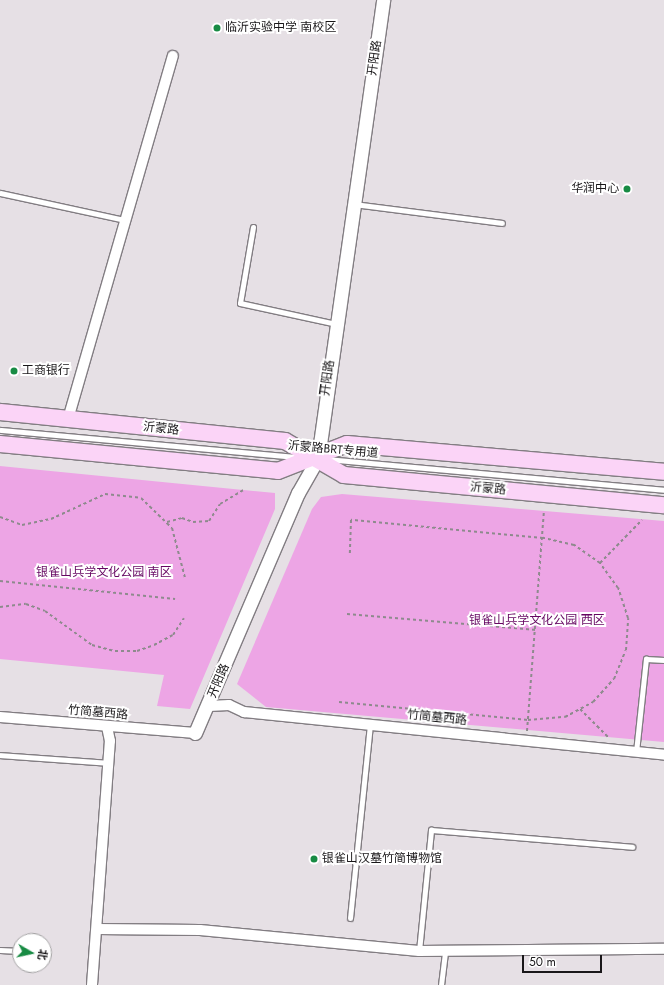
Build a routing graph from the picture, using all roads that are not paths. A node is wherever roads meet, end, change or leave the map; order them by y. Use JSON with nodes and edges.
{"nodes":[{"id":1,"x":383,"y":0,"type":"edge"},
{"id":2,"x":172,"y":56,"type":"dead end"},
{"id":3,"x":0,"y":193,"type":"edge"},
{"id":4,"x":353,"y":204,"type":"junction"},
{"id":5,"x":125,"y":220,"type":"junction"},
{"id":6,"x":502,"y":223,"type":"dead end"},
{"id":7,"x":253,"y":227,"type":"dead end"},
{"id":8,"x":336,"y":324,"type":"junction"},
{"id":9,"x":0,"y":412,"type":"edge"},
{"id":10,"x":68,"y":420,"type":"junction"},
{"id":11,"x":0,"y":430,"type":"edge"},
{"id":12,"x":0,"y":444,"type":"edge"},
{"id":13,"x":318,"y":458,"type":"junction"},
{"id":14,"x":664,"y":472,"type":"edge"},
{"id":15,"x":664,"y":490,"type":"edge"},
{"id":16,"x":664,"y":505,"type":"edge"},
{"id":17,"x":664,"y":660,"type":"edge"},
{"id":18,"x":208,"y":706,"type":"junction"},
{"id":19,"x":0,"y":717,"type":"edge"},
{"id":20,"x":370,"y":724,"type":"junction"},
{"id":21,"x":107,"y":727,"type":"junction"},
{"id":22,"x":195,"y":733,"type":"joint"},
{"id":23,"x":636,"y":752,"type":"junction"},
{"id":24,"x":0,"y":755,"type":"edge"},
{"id":25,"x":664,"y":755,"type":"edge"},
{"id":26,"x":108,"y":763,"type":"junction"},
{"id":27,"x":632,"y":847,"type":"dead end"},
{"id":28,"x":350,"y":918,"type":"dead end"},
{"id":29,"x":97,"y":930,"type":"junction"},
{"id":30,"x":445,"y":949,"type":"junction"},
{"id":31,"x":664,"y":949,"type":"edge"},
{"id":32,"x":0,"y":950,"type":"edge"},
{"id":33,"x":12,"y":951,"type":"edge"},
{"id":34,"x":419,"y":952,"type":"junction"},
{"id":35,"x":92,"y":985,"type":"edge"},
{"id":36,"x":441,"y":985,"type":"edge"}],
"edges":[{"from":1,"to":4,"type":"street","name":"开阳路"},
{"from":2,"to":5,"type":"street"},
{"from":3,"to":5,"type":"lane"},
{"from":4,"to":6,"type":"lane"},
{"from":4,"to":8,"type":"street","name":"开阳路"},
{"from":5,"to":10,"type":"street"},
{"from":7,"to":8,"type":"lane"},
{"from":8,"to":13,"type":"street","name":"开阳路"},
{"from":9,"to":10,"type":"main road","name":"沂蒙路"},
{"from":10,"to":13,"type":"main road","name":"沂蒙路"},
{"from":11,"to":13,"type":"lane","name":"沂蒙路BRT专用道"},
{"from":12,"to":13,"type":"main road"},
{"from":13,"to":14,"type":"main road"},
{"from":13,"to":15,"type":"lane","name":"沂蒙路BRT专用道"},
{"from":13,"to":16,"type":"main road","name":"沂蒙路"},
{"from":13,"to":18,"type":"street","name":"开阳路"},
{"from":17,"to":23,"type":"lane"},
{"from":18,"to":20,"type":"street","name":"竹简墓西路"},
{"from":18,"to":22,"type":"street","name":"开阳路"},
{"from":19,"to":21,"type":"street","name":"竹简墓西路"},
{"from":20,"to":23,"type":"street","name":"竹简墓西路"},
{"from":20,"to":28,"type":"lane"},
{"from":21,"to":22,"type":"street","name":"竹简墓西路"},
{"from":21,"to":26,"type":"street"},
{"from":23,"to":25,"type":"street","name":"竹简墓西路"},
{"from":24,"to":26,"type":"lane"},
{"from":26,"to":29,"type":"street"},
{"from":27,"to":34,"type":"lane"},
{"from":29,"to":34,"type":"street"},
{"from":29,"to":35,"type":"street"},
{"from":30,"to":31,"type":"street"},
{"from":30,"to":34,"type":"street"},
{"from":30,"to":36,"type":"lane"},
{"from":32,"to":33,"type":"lane"}]}
